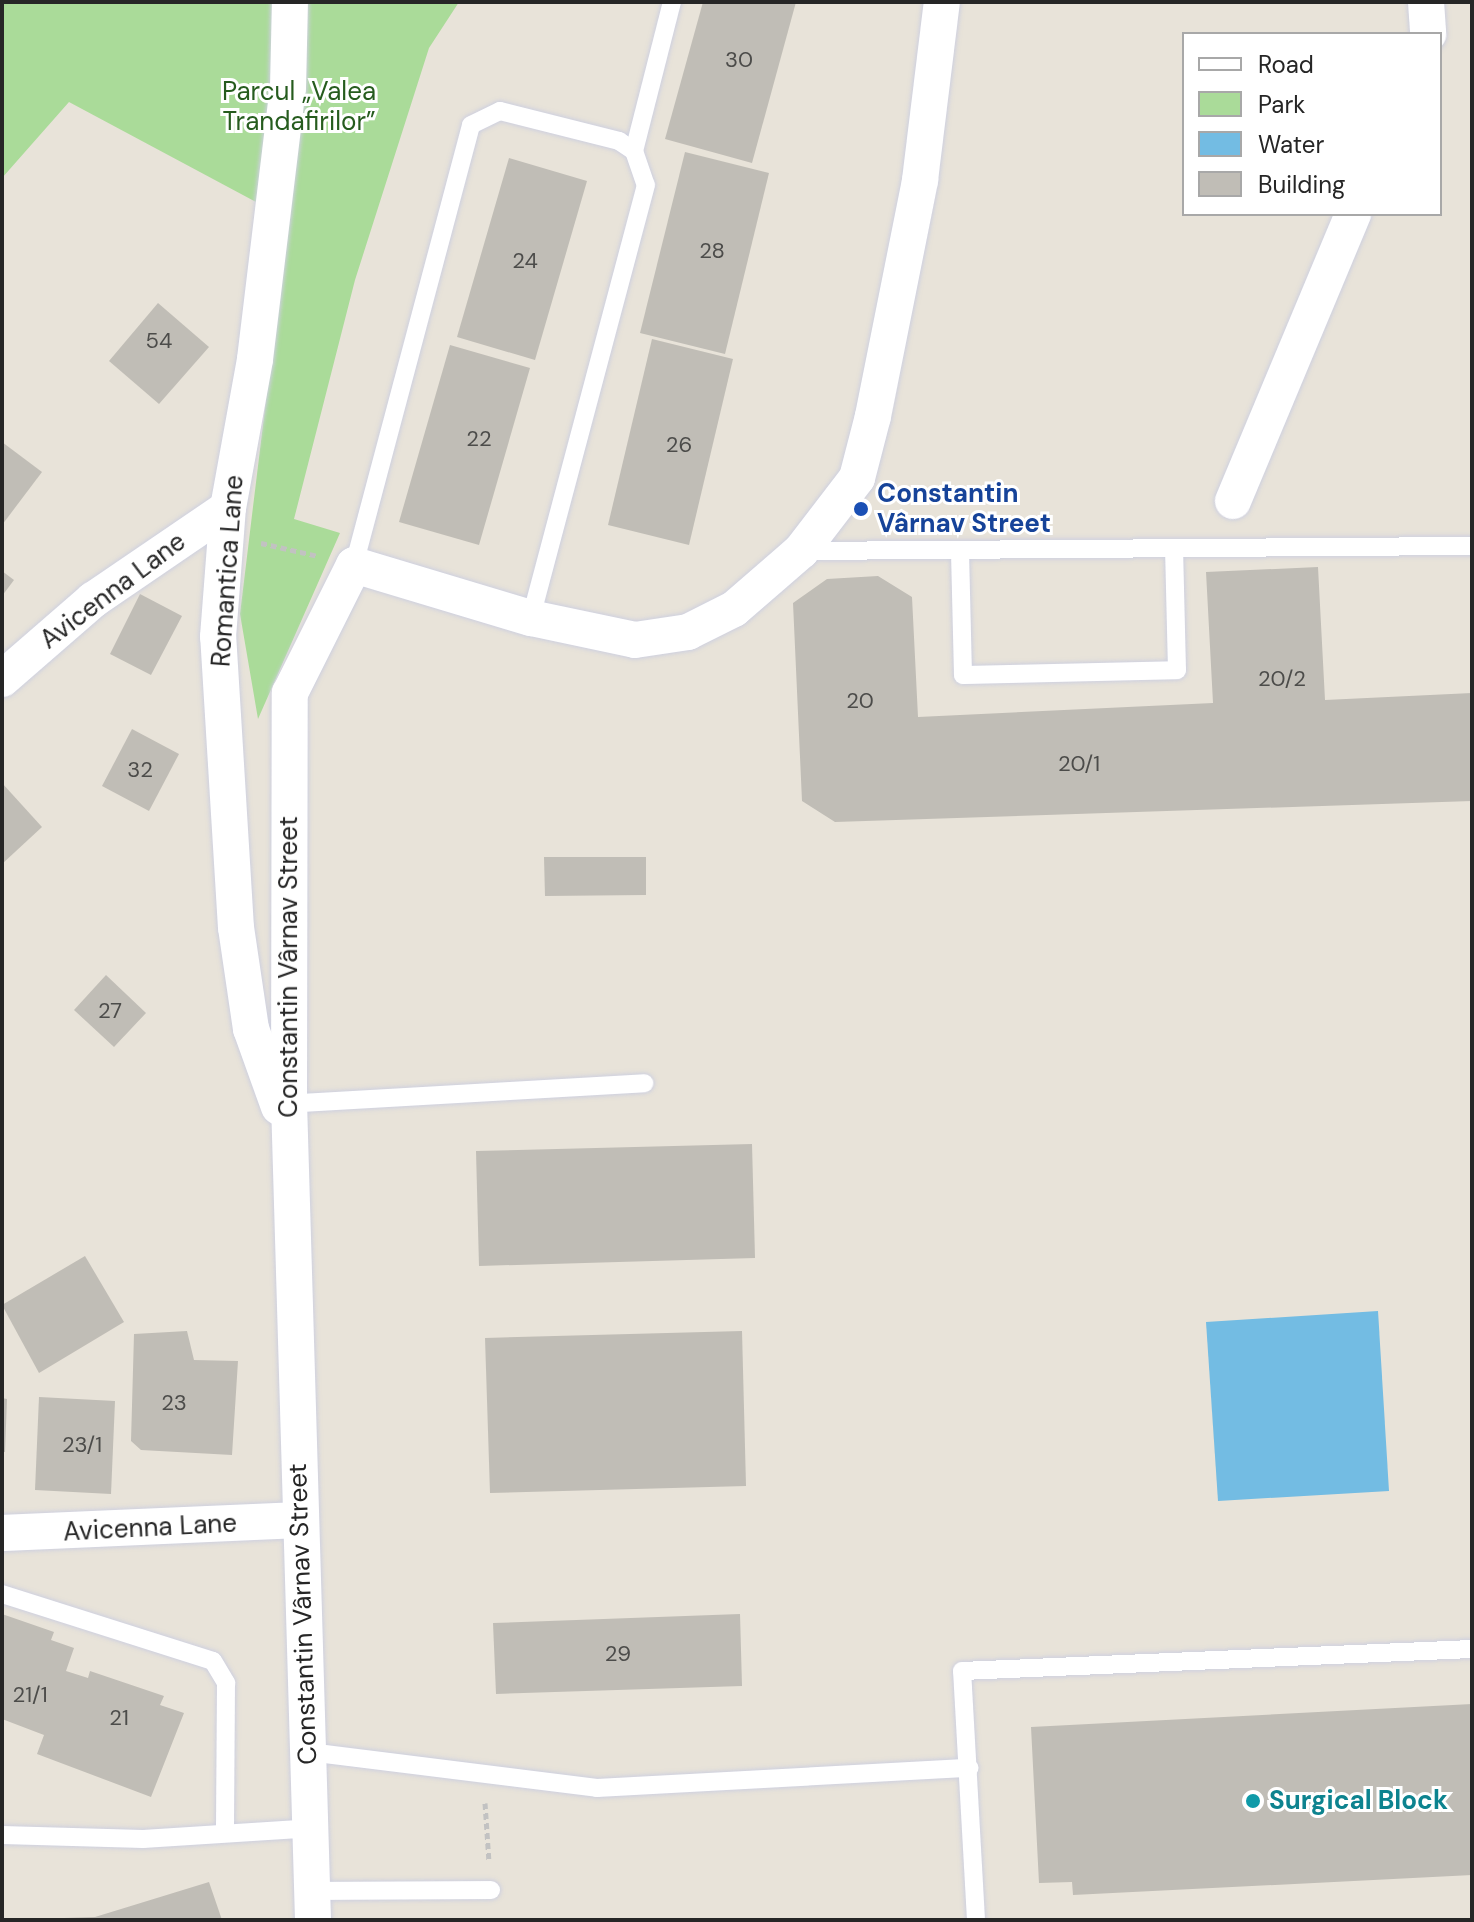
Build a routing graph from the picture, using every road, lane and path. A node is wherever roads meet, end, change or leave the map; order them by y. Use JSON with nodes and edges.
{"nodes":[{"id":1,"x":290,"y":2,"type":"edge"},
{"id":2,"x":672,"y":2,"type":"edge"},
{"id":3,"x":942,"y":2,"type":"edge"},
{"id":4,"x":1426,"y":2,"type":"edge"},
{"id":5,"x":1428,"y":32,"type":"edge"},
{"id":6,"x":634,"y":151,"type":"junction"},
{"id":7,"x":1352,"y":216,"type":"edge"},
{"id":8,"x":1233,"y":501,"type":"dead end"},
{"id":9,"x":226,"y":521,"type":"junction"},
{"id":10,"x":1472,"y":546,"type":"edge"},
{"id":11,"x":1174,"y":550,"type":"junction"},
{"id":12,"x":801,"y":551,"type":"junction"},
{"id":13,"x":960,"y":552,"type":"junction"},
{"id":14,"x":354,"y":565,"type":"junction"},
{"id":15,"x":531,"y":618,"type":"junction"},
{"id":16,"x":2,"y":679,"type":"edge"},
{"id":17,"x":644,"y":1083,"type":"dead end"},
{"id":18,"x":285,"y":1114,"type":"junction"},
{"id":19,"x":299,"y":1520,"type":"junction"},
{"id":20,"x":2,"y":1533,"type":"edge"},
{"id":21,"x":2,"y":1594,"type":"edge"},
{"id":22,"x":1472,"y":1649,"type":"edge"},
{"id":23,"x":309,"y":1752,"type":"junction"},
{"id":24,"x":969,"y":1768,"type":"junction"},
{"id":25,"x":482,"y":1774,"type":"junction"},
{"id":26,"x":311,"y":1828,"type":"junction"},
{"id":27,"x":225,"y":1832,"type":"junction"},
{"id":28,"x":2,"y":1835,"type":"edge"},
{"id":29,"x":491,"y":1890,"type":"joint"},
{"id":30,"x":312,"y":1906,"type":"edge"},
{"id":31,"x":976,"y":1920,"type":"edge"}],
"edges":[{"from":1,"to":9,"type":"street","name":"Romantica Lane"},
{"from":2,"to":6,"type":"lane"},
{"from":3,"to":12,"type":"street"},
{"from":4,"to":5,"type":"street"},
{"from":6,"to":14,"type":"lane"},
{"from":6,"to":15,"type":"lane"},
{"from":7,"to":8,"type":"street"},
{"from":9,"to":14,"type":"path"},
{"from":9,"to":16,"type":"street","name":"Avicenna Lane"},
{"from":9,"to":18,"type":"street","name":"Romantica Lane"},
{"from":10,"to":11,"type":"lane"},
{"from":11,"to":13,"type":"lane"},
{"from":11,"to":13,"type":"lane"},
{"from":12,"to":13,"type":"lane"},
{"from":12,"to":15,"type":"street"},
{"from":14,"to":15,"type":"street"},
{"from":14,"to":18,"type":"street","name":"Constantin Vârnav Street"},
{"from":17,"to":18,"type":"lane"},
{"from":18,"to":19,"type":"street","name":"Constantin Vârnav Street"},
{"from":19,"to":20,"type":"street","name":"Avicenna Lane"},
{"from":19,"to":23,"type":"street","name":"Constantin Vârnav Street"},
{"from":21,"to":27,"type":"lane"},
{"from":22,"to":24,"type":"lane"},
{"from":23,"to":25,"type":"lane"},
{"from":23,"to":26,"type":"street","name":"Constantin Vârnav Street"},
{"from":24,"to":25,"type":"lane"},
{"from":24,"to":31,"type":"lane"},
{"from":25,"to":29,"type":"path"},
{"from":26,"to":27,"type":"lane"},
{"from":26,"to":30,"type":"street","name":"Constantin Vârnav Street"},
{"from":27,"to":28,"type":"lane"},
{"from":29,"to":30,"type":"lane"}]}
